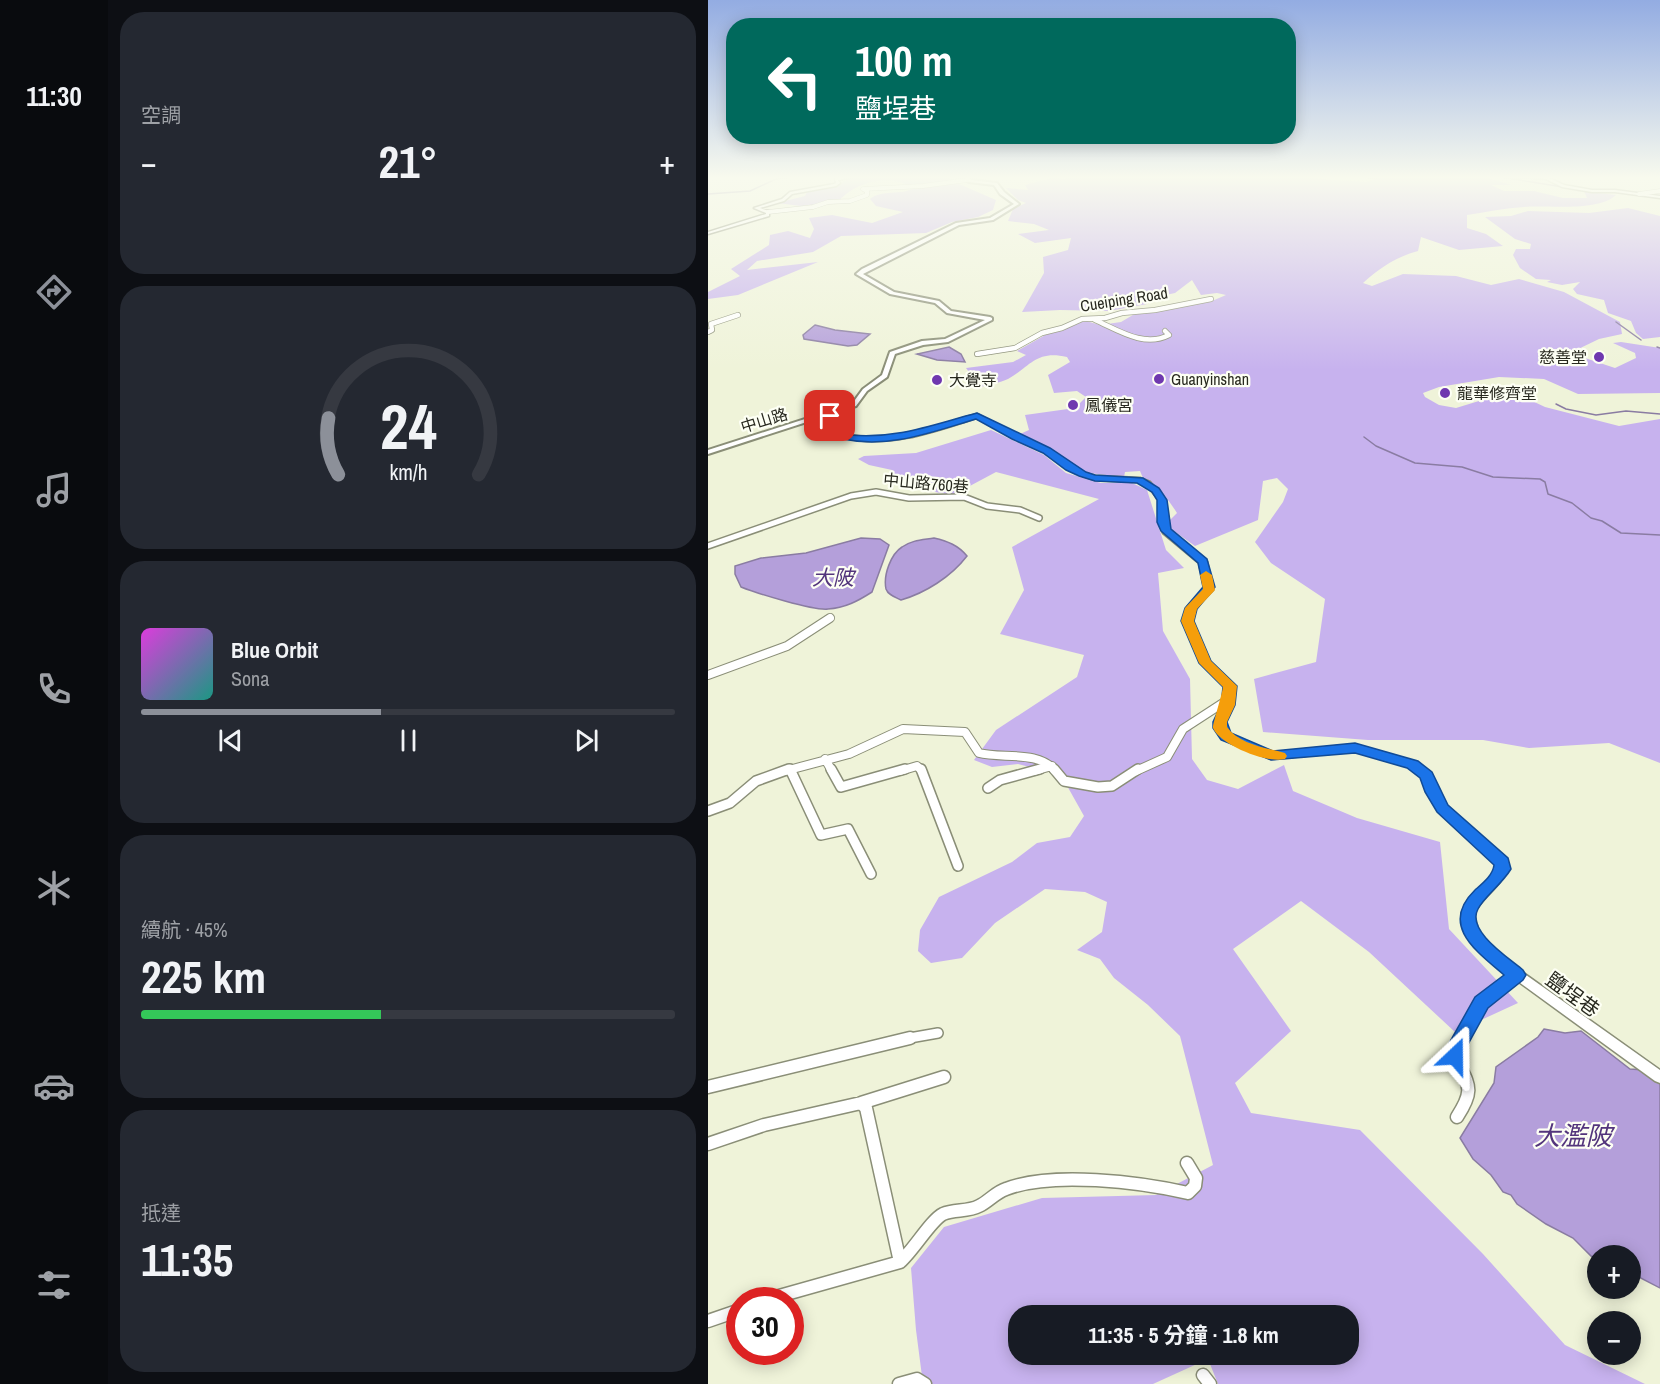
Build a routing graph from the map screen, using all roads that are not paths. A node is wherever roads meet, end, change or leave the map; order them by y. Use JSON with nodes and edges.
{"nodes":[{"id":1,"x":923,"y":241,"type":"edge"},
{"id":2,"x":1211,"y":299,"type":"dead end"},
{"id":3,"x":738,"y":315,"type":"dead end"},
{"id":4,"x":1091,"y":318,"type":"junction"},
{"id":5,"x":1165,"y":331,"type":"dead end"},
{"id":6,"x":708,"y":332,"type":"edge"},
{"id":7,"x":977,"y":354,"type":"dead end"},
{"id":8,"x":828,"y":413,"type":"junction"},
{"id":9,"x":810,"y":420,"type":"junction"},
{"id":10,"x":835,"y":423,"type":"junction"},
{"id":11,"x":708,"y":452,"type":"edge"},
{"id":12,"x":1039,"y":518,"type":"dead end"},
{"id":13,"x":708,"y":546,"type":"edge"},
{"id":14,"x":830,"y":618,"type":"dead end"},
{"id":15,"x":708,"y":675,"type":"edge"},
{"id":16,"x":1228,"y":705,"type":"junction"},
{"id":17,"x":825,"y":759,"type":"junction"},
{"id":18,"x":1052,"y":766,"type":"junction"},
{"id":19,"x":790,"y":769,"type":"junction"},
{"id":20,"x":988,"y":788,"type":"dead end"},
{"id":21,"x":708,"y":811,"type":"edge"},
{"id":22,"x":958,"y":866,"type":"dead end"},
{"id":23,"x":871,"y":874,"type":"dead end"},
{"id":24,"x":1517,"y":975,"type":"junction"},
{"id":25,"x":938,"y":1033,"type":"dead end"},
{"id":26,"x":944,"y":1077,"type":"dead end"},
{"id":27,"x":1660,"y":1077,"type":"edge"},
{"id":28,"x":708,"y":1087,"type":"edge"},
{"id":29,"x":861,"y":1103,"type":"junction"},
{"id":30,"x":1457,"y":1117,"type":"dead end"},
{"id":31,"x":708,"y":1144,"type":"edge"},
{"id":32,"x":1187,"y":1163,"type":"dead end"},
{"id":33,"x":900,"y":1262,"type":"junction"},
{"id":34,"x":804,"y":1289,"type":"edge"},
{"id":35,"x":726,"y":1315,"type":"edge"},
{"id":36,"x":708,"y":1321,"type":"edge"},
{"id":37,"x":899,"y":1384,"type":"edge"},
{"id":38,"x":925,"y":1384,"type":"edge"}],
"edges":[{"from":1,"to":8,"type":"main road"},
{"from":2,"to":4,"type":"street","name":"Cueiping Road"},
{"from":3,"to":6,"type":"street"},
{"from":4,"to":5,"type":"street"},
{"from":4,"to":7,"type":"street","name":"Cueiping Road"},
{"from":8,"to":9,"type":"main road","name":"中山路"},
{"from":8,"to":10,"type":"street"},
{"from":9,"to":10,"type":"street"},
{"from":9,"to":11,"type":"main road","name":"中山路"},
{"from":10,"to":16,"type":"street","name":"鹽埕巷"},
{"from":12,"to":13,"type":"street","name":"中山路760巷"},
{"from":14,"to":15,"type":"street"},
{"from":16,"to":18,"type":"street"},
{"from":16,"to":24,"type":"street","name":"鹽埕巷"},
{"from":17,"to":18,"type":"street"},
{"from":17,"to":19,"type":"street"},
{"from":17,"to":22,"type":"street"},
{"from":18,"to":20,"type":"street"},
{"from":19,"to":21,"type":"street"},
{"from":19,"to":23,"type":"street"},
{"from":24,"to":27,"type":"street","name":"鹽埕巷"},
{"from":24,"to":30,"type":"street"},
{"from":25,"to":28,"type":"street"},
{"from":26,"to":29,"type":"street"},
{"from":29,"to":31,"type":"street"},
{"from":29,"to":33,"type":"street"},
{"from":32,"to":33,"type":"street"},
{"from":33,"to":34,"type":"street"},
{"from":35,"to":36,"type":"street"},
{"from":37,"to":38,"type":"street"}]}
